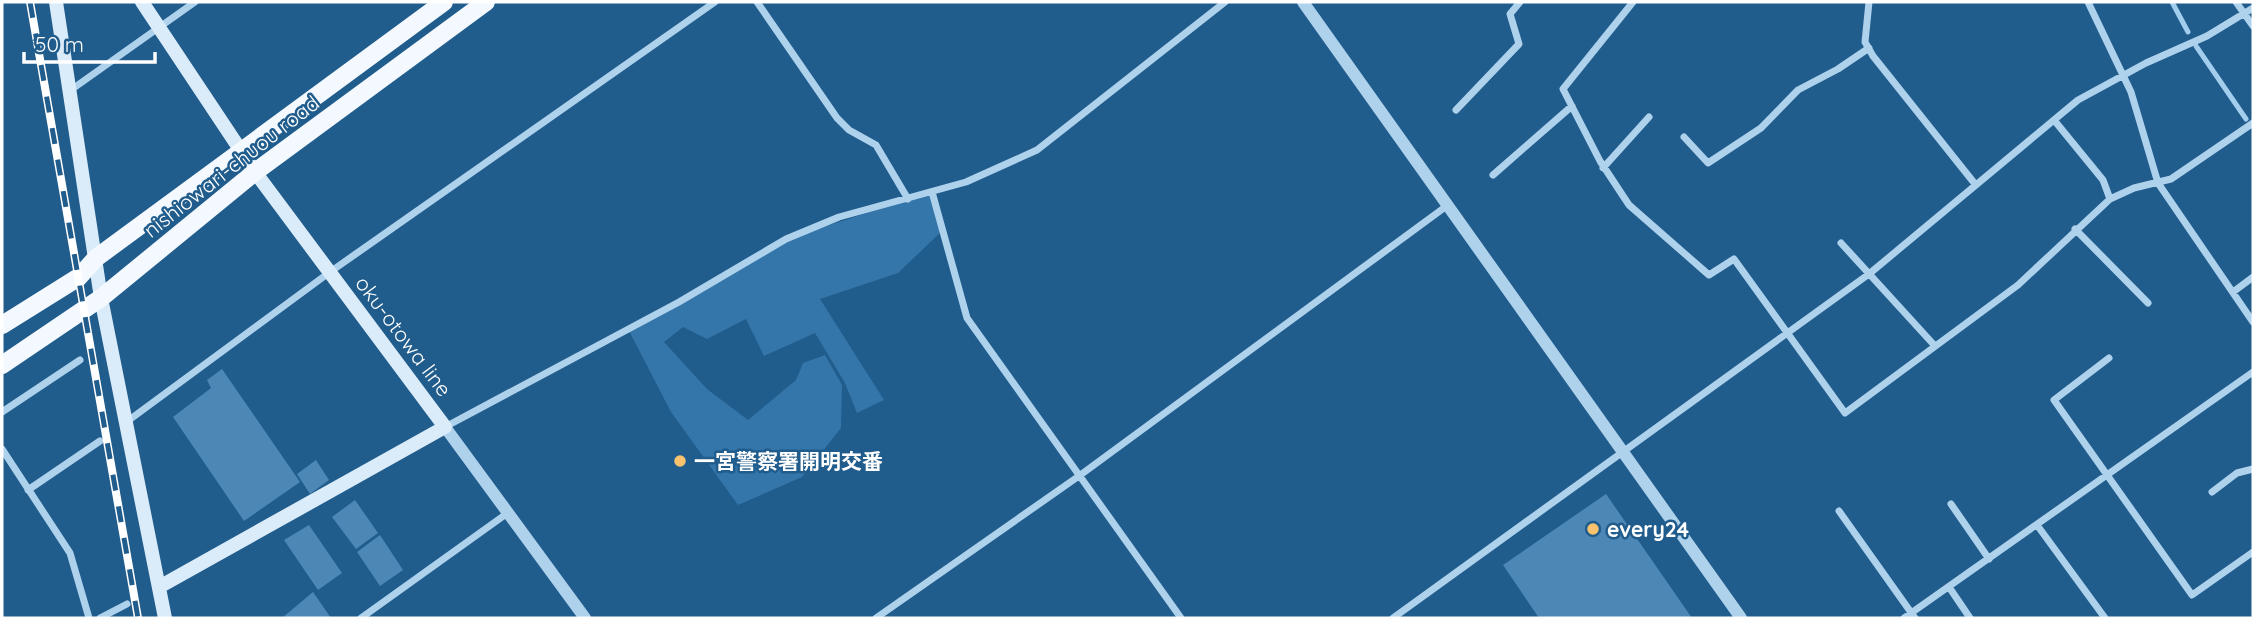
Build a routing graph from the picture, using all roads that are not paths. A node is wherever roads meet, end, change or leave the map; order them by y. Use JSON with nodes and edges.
{"nodes":[{"id":1,"x":56,"y":2,"type":"edge"},
{"id":2,"x":142,"y":2,"type":"edge"},
{"id":3,"x":195,"y":2,"type":"edge"},
{"id":4,"x":444,"y":2,"type":"edge"},
{"id":5,"x":486,"y":2,"type":"edge"},
{"id":6,"x":715,"y":2,"type":"edge"},
{"id":7,"x":757,"y":2,"type":"edge"},
{"id":8,"x":1225,"y":2,"type":"edge"},
{"id":9,"x":1303,"y":2,"type":"edge"},
{"id":10,"x":1521,"y":2,"type":"edge"},
{"id":11,"x":1633,"y":2,"type":"edge"},
{"id":12,"x":1869,"y":2,"type":"edge"},
{"id":13,"x":2088,"y":2,"type":"edge"},
{"id":14,"x":2236,"y":2,"type":"edge"},
{"id":15,"x":2253,"y":8,"type":"edge"},
{"id":16,"x":2244,"y":13,"type":"junction"},
{"id":17,"x":2253,"y":26,"type":"edge"},
{"id":18,"x":160,"y":27,"type":"junction"},
{"id":19,"x":1868,"y":48,"type":"junction"},
{"id":20,"x":2124,"y":74,"type":"junction"},
{"id":21,"x":68,"y":92,"type":"junction"},
{"id":22,"x":1572,"y":106,"type":"junction"},
{"id":23,"x":1456,"y":110,"type":"dead end"},
{"id":24,"x":1649,"y":117,"type":"dead end"},
{"id":25,"x":2054,"y":120,"type":"junction"},
{"id":26,"x":2253,"y":123,"type":"edge"},
{"id":27,"x":1684,"y":137,"type":"dead end"},
{"id":28,"x":241,"y":150,"type":"junction"},
{"id":29,"x":1603,"y":168,"type":"junction"},
{"id":30,"x":255,"y":172,"type":"junction"},
{"id":31,"x":1493,"y":175,"type":"dead end"},
{"id":32,"x":2158,"y":183,"type":"junction"},
{"id":33,"x":1975,"y":184,"type":"junction"},
{"id":34,"x":932,"y":192,"type":"junction"},
{"id":35,"x":908,"y":199,"type":"junction"},
{"id":36,"x":2110,"y":199,"type":"junction"},
{"id":37,"x":1449,"y":204,"type":"junction"},
{"id":38,"x":2076,"y":229,"type":"junction"},
{"id":39,"x":1841,"y":243,"type":"dead end"},
{"id":40,"x":96,"y":258,"type":"junction"},
{"id":41,"x":330,"y":272,"type":"junction"},
{"id":42,"x":1869,"y":274,"type":"junction"},
{"id":43,"x":2253,"y":277,"type":"edge"},
{"id":44,"x":2233,"y":292,"type":"junction"},
{"id":45,"x":101,"y":298,"type":"junction"},
{"id":46,"x":2148,"y":303,"type":"dead end"},
{"id":47,"x":2253,"y":322,"type":"edge"},
{"id":48,"x":2,"y":325,"type":"edge"},
{"id":49,"x":1787,"y":334,"type":"junction"},
{"id":50,"x":1934,"y":346,"type":"junction"},
{"id":51,"x":2109,"y":358,"type":"dead end"},
{"id":52,"x":80,"y":360,"type":"dead end"},
{"id":53,"x":2,"y":365,"type":"edge"},
{"id":54,"x":2253,"y":372,"type":"edge"},
{"id":55,"x":2,"y":412,"type":"edge"},
{"id":56,"x":124,"y":423,"type":"junction"},
{"id":57,"x":445,"y":427,"type":"junction"},
{"id":58,"x":100,"y":441,"type":"dead end"},
{"id":59,"x":2,"y":449,"type":"edge"},
{"id":60,"x":1621,"y":451,"type":"junction"},
{"id":61,"x":2253,"y":469,"type":"edge"},
{"id":62,"x":2107,"y":475,"type":"junction"},
{"id":63,"x":1079,"y":476,"type":"junction"},
{"id":64,"x":28,"y":490,"type":"junction"},
{"id":65,"x":2212,"y":492,"type":"dead end"},
{"id":66,"x":1951,"y":504,"type":"dead end"},
{"id":67,"x":1839,"y":511,"type":"dead end"},
{"id":68,"x":509,"y":512,"type":"junction"},
{"id":69,"x":2037,"y":525,"type":"junction"},
{"id":70,"x":2253,"y":552,"type":"edge"},
{"id":71,"x":1989,"y":559,"type":"junction"},
{"id":72,"x":159,"y":587,"type":"junction"},
{"id":73,"x":1949,"y":587,"type":"junction"},
{"id":74,"x":128,"y":604,"type":"dead end"},
{"id":75,"x":1913,"y":616,"type":"edge"},
{"id":76,"x":89,"y":618,"type":"edge"},
{"id":77,"x":100,"y":618,"type":"edge"},
{"id":78,"x":165,"y":618,"type":"edge"},
{"id":79,"x":361,"y":618,"type":"edge"},
{"id":80,"x":585,"y":618,"type":"edge"},
{"id":81,"x":876,"y":618,"type":"edge"},
{"id":82,"x":1181,"y":618,"type":"edge"},
{"id":83,"x":1393,"y":618,"type":"edge"},
{"id":84,"x":1741,"y":618,"type":"edge"},
{"id":85,"x":1904,"y":618,"type":"edge"},
{"id":86,"x":1970,"y":618,"type":"edge"},
{"id":87,"x":2105,"y":618,"type":"edge"}],
"edges":[{"from":1,"to":21,"type":"main road"},
{"from":2,"to":18,"type":"main road","name":"oku-otowa line"},
{"from":3,"to":18,"type":"street"},
{"from":4,"to":28,"type":"main road","name":"nishiowari-chuou road"},
{"from":5,"to":30,"type":"main road","name":"nishiowari-chuou road"},
{"from":6,"to":41,"type":"street"},
{"from":7,"to":35,"type":"street"},
{"from":8,"to":34,"type":"street"},
{"from":9,"to":37,"type":"street"},
{"from":10,"to":23,"type":"street"},
{"from":11,"to":22,"type":"street"},
{"from":12,"to":19,"type":"street"},
{"from":13,"to":20,"type":"street"},
{"from":14,"to":16,"type":"street"},
{"from":15,"to":16,"type":"street"},
{"from":16,"to":17,"type":"street"},
{"from":16,"to":20,"type":"street"},
{"from":18,"to":21,"type":"street"},
{"from":18,"to":28,"type":"main road","name":"oku-otowa line"},
{"from":19,"to":27,"type":"street"},
{"from":19,"to":33,"type":"street"},
{"from":20,"to":25,"type":"street"},
{"from":20,"to":32,"type":"street"},
{"from":21,"to":40,"type":"main road"},
{"from":22,"to":29,"type":"street"},
{"from":22,"to":31,"type":"street"},
{"from":24,"to":29,"type":"street"},
{"from":25,"to":33,"type":"street"},
{"from":25,"to":36,"type":"street"},
{"from":26,"to":32,"type":"street"},
{"from":28,"to":30,"type":"main road","name":"oku-otowa line"},
{"from":28,"to":40,"type":"main road","name":"nishiowari-chuou road"},
{"from":29,"to":49,"type":"street"},
{"from":30,"to":41,"type":"main road","name":"oku-otowa line"},
{"from":30,"to":45,"type":"main road","name":"nishiowari-chuou road"},
{"from":32,"to":36,"type":"street"},
{"from":32,"to":44,"type":"street"},
{"from":33,"to":42,"type":"street"},
{"from":34,"to":35,"type":"street"},
{"from":34,"to":63,"type":"street"},
{"from":35,"to":57,"type":"street"},
{"from":36,"to":38,"type":"street"},
{"from":37,"to":60,"type":"street"},
{"from":37,"to":63,"type":"street"},
{"from":38,"to":46,"type":"street"},
{"from":38,"to":50,"type":"street"},
{"from":39,"to":42,"type":"street"},
{"from":40,"to":45,"type":"main road"},
{"from":40,"to":48,"type":"main road","name":"nishiowari-chuou road"},
{"from":41,"to":56,"type":"street"},
{"from":41,"to":57,"type":"main road","name":"oku-otowa line"},
{"from":42,"to":49,"type":"street"},
{"from":42,"to":50,"type":"street"},
{"from":43,"to":44,"type":"street"},
{"from":44,"to":47,"type":"street"},
{"from":45,"to":53,"type":"main road","name":"nishiowari-chuou road"},
{"from":45,"to":56,"type":"main road"},
{"from":49,"to":50,"type":"street"},
{"from":49,"to":60,"type":"street"},
{"from":51,"to":62,"type":"street"},
{"from":52,"to":55,"type":"street"},
{"from":54,"to":62,"type":"street"},
{"from":56,"to":72,"type":"main road"},
{"from":57,"to":68,"type":"street"},
{"from":57,"to":72,"type":"main road","name":"oku-otowa line"},
{"from":58,"to":64,"type":"street"},
{"from":59,"to":64,"type":"street"},
{"from":60,"to":83,"type":"street"},
{"from":60,"to":84,"type":"street"},
{"from":61,"to":65,"type":"street"},
{"from":62,"to":69,"type":"street"},
{"from":62,"to":70,"type":"street"},
{"from":63,"to":81,"type":"street"},
{"from":63,"to":82,"type":"street"},
{"from":64,"to":76,"type":"street"},
{"from":66,"to":71,"type":"street"},
{"from":67,"to":75,"type":"street"},
{"from":68,"to":79,"type":"street"},
{"from":68,"to":80,"type":"street"},
{"from":69,"to":71,"type":"street"},
{"from":69,"to":87,"type":"street"},
{"from":71,"to":73,"type":"street"},
{"from":72,"to":78,"type":"main road"},
{"from":73,"to":75,"type":"street"},
{"from":73,"to":86,"type":"street"},
{"from":74,"to":77,"type":"street"},
{"from":75,"to":85,"type":"street"}]}
